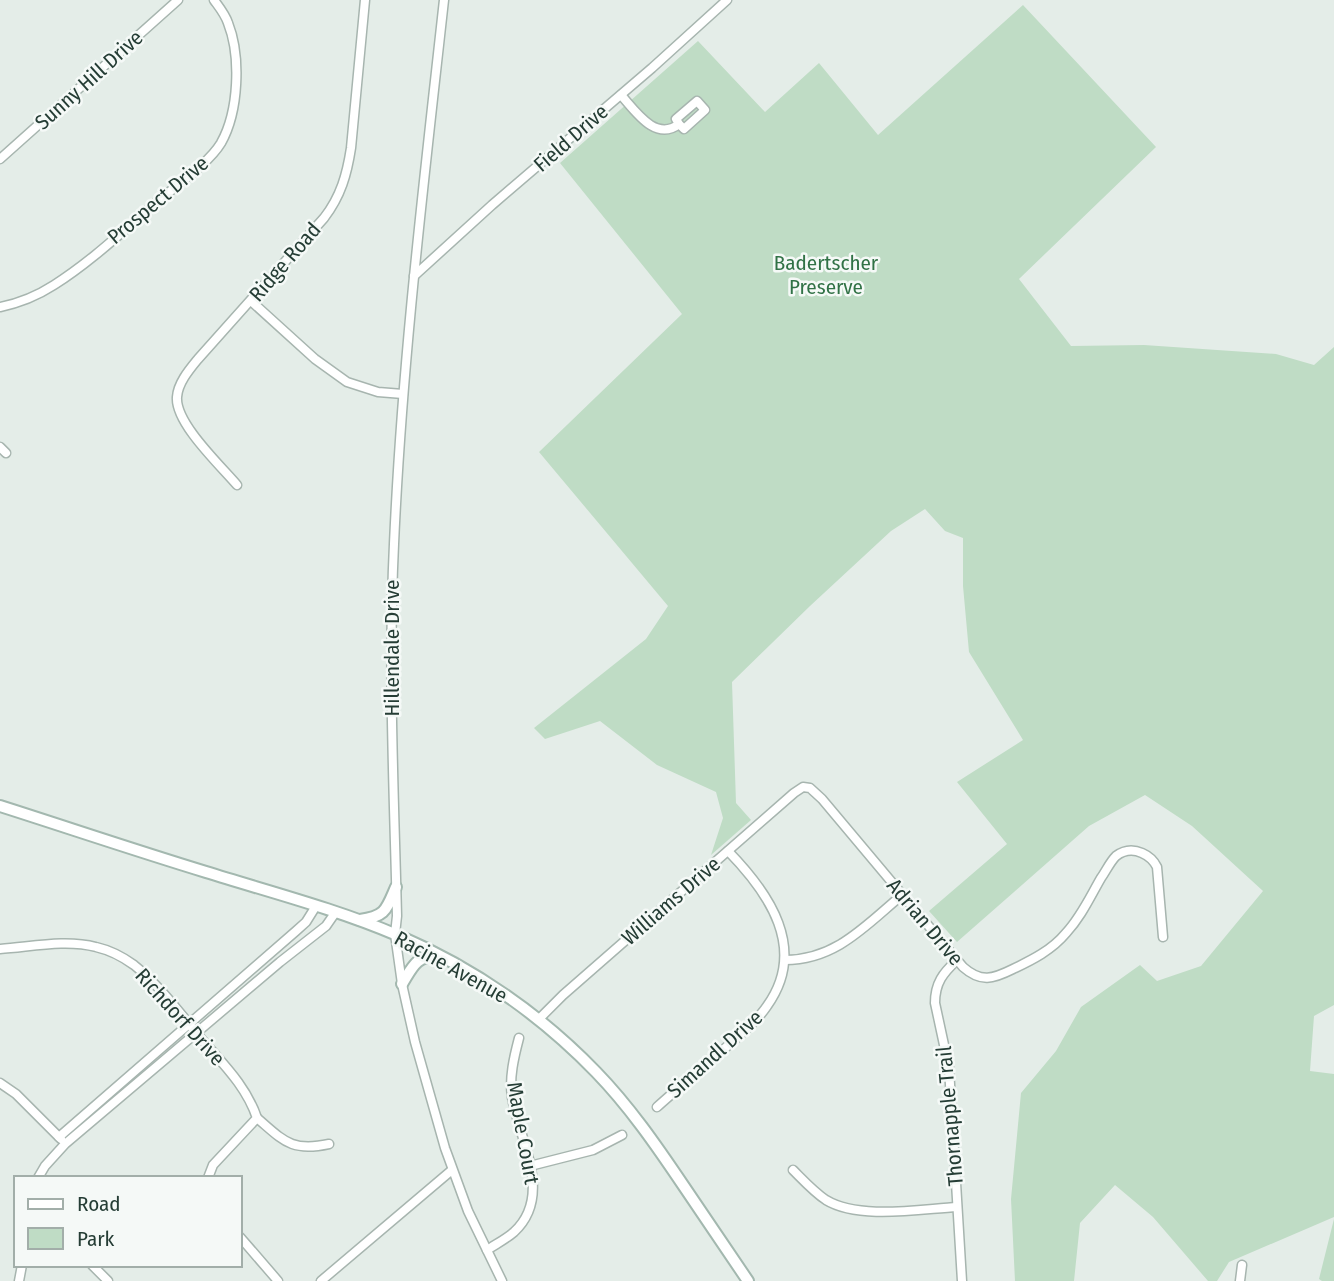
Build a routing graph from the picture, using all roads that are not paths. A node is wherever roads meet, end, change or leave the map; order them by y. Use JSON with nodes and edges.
{"nodes":[{"id":1,"x":178,"y":0,"type":"edge"},
{"id":2,"x":214,"y":0,"type":"edge"},
{"id":3,"x":365,"y":0,"type":"edge"},
{"id":4,"x":444,"y":0,"type":"edge"},
{"id":5,"x":727,"y":0,"type":"edge"},
{"id":6,"x":621,"y":95,"type":"junction"},
{"id":7,"x":679,"y":124,"type":"dead end"},
{"id":8,"x":0,"y":159,"type":"edge"},
{"id":9,"x":414,"y":276,"type":"junction"},
{"id":10,"x":250,"y":302,"type":"junction"},
{"id":11,"x":0,"y":307,"type":"edge"},
{"id":12,"x":403,"y":394,"type":"junction"},
{"id":13,"x":237,"y":485,"type":"dead end"},
{"id":14,"x":807,"y":786,"type":"joint"},
{"id":15,"x":0,"y":806,"type":"edge"},
{"id":16,"x":728,"y":851,"type":"junction"},
{"id":17,"x":396,"y":887,"type":"junction"},
{"id":18,"x":902,"y":895,"type":"junction"},
{"id":19,"x":316,"y":906,"type":"junction"},
{"id":20,"x":335,"y":913,"type":"junction"},
{"id":21,"x":359,"y":921,"type":"junction"},
{"id":22,"x":396,"y":934,"type":"junction"},
{"id":23,"x":1163,"y":937,"type":"dead end"},
{"id":24,"x":0,"y":949,"type":"edge"},
{"id":25,"x":441,"y":957,"type":"junction"},
{"id":26,"x":785,"y":960,"type":"junction"},
{"id":27,"x":957,"y":960,"type":"junction"},
{"id":28,"x":402,"y":984,"type":"junction"},
{"id":29,"x":538,"y":1020,"type":"junction"},
{"id":30,"x":190,"y":1024,"type":"junction"},
{"id":31,"x":197,"y":1033,"type":"junction"},
{"id":32,"x":519,"y":1038,"type":"dead end"},
{"id":33,"x":0,"y":1083,"type":"edge"},
{"id":34,"x":657,"y":1107,"type":"dead end"},
{"id":35,"x":257,"y":1118,"type":"junction"},
{"id":36,"x":622,"y":1135,"type":"dead end"},
{"id":37,"x":62,"y":1140,"type":"junction"},
{"id":38,"x":329,"y":1144,"type":"dead end"},
{"id":39,"x":530,"y":1166,"type":"junction"},
{"id":40,"x":452,"y":1170,"type":"junction"},
{"id":41,"x":793,"y":1170,"type":"dead end"},
{"id":42,"x":39,"y":1176,"type":"edge"},
{"id":43,"x":209,"y":1176,"type":"edge"},
{"id":44,"x":957,"y":1207,"type":"junction"},
{"id":45,"x":242,"y":1239,"type":"edge"},
{"id":46,"x":487,"y":1250,"type":"junction"},
{"id":47,"x":1242,"y":1265,"type":"dead end"},
{"id":48,"x":94,"y":1267,"type":"edge"},
{"id":49,"x":108,"y":1281,"type":"edge"},
{"id":50,"x":278,"y":1281,"type":"edge"},
{"id":51,"x":321,"y":1281,"type":"edge"},
{"id":52,"x":502,"y":1281,"type":"edge"},
{"id":53,"x":748,"y":1281,"type":"edge"},
{"id":54,"x":962,"y":1281,"type":"edge"},
{"id":55,"x":1240,"y":1281,"type":"edge"}],
"edges":[{"from":1,"to":8,"type":"street","name":"Sunny Hill Drive"},
{"from":2,"to":11,"type":"street","name":"Prospect Drive"},
{"from":3,"to":10,"type":"street","name":"Ridge Road"},
{"from":4,"to":9,"type":"street","name":"Hillendale Drive"},
{"from":5,"to":6,"type":"street","name":"Field Drive"},
{"from":6,"to":7,"type":"street"},
{"from":6,"to":9,"type":"street","name":"Field Drive"},
{"from":9,"to":12,"type":"street","name":"Hillendale Drive"},
{"from":10,"to":12,"type":"street"},
{"from":10,"to":13,"type":"street","name":"Ridge Road"},
{"from":12,"to":17,"type":"street","name":"Hillendale Drive"},
{"from":14,"to":16,"type":"street","name":"Williams Drive"},
{"from":14,"to":18,"type":"street","name":"Adrian Drive"},
{"from":15,"to":19,"type":"main road","name":"Racine Avenue"},
{"from":16,"to":26,"type":"street","name":"Simandl Drive"},
{"from":16,"to":29,"type":"street","name":"Williams Drive"},
{"from":17,"to":21,"type":"main road"},
{"from":17,"to":22,"type":"street","name":"Hillendale Drive"},
{"from":18,"to":26,"type":"street"},
{"from":18,"to":27,"type":"street","name":"Adrian Drive"},
{"from":19,"to":20,"type":"main road","name":"Racine Avenue"},
{"from":19,"to":30,"type":"street"},
{"from":20,"to":21,"type":"main road","name":"Racine Avenue"},
{"from":20,"to":31,"type":"street"},
{"from":21,"to":22,"type":"main road","name":"Racine Avenue"},
{"from":22,"to":25,"type":"main road","name":"Racine Avenue"},
{"from":22,"to":28,"type":"street","name":"Hillendale Drive"},
{"from":23,"to":27,"type":"street","name":"Adrian Drive"},
{"from":24,"to":30,"type":"street","name":"Richdorf Drive"},
{"from":25,"to":28,"type":"main road"},
{"from":25,"to":29,"type":"main road","name":"Racine Avenue"},
{"from":26,"to":34,"type":"street","name":"Simandl Drive"},
{"from":27,"to":44,"type":"street","name":"Thornapple Trail"},
{"from":28,"to":40,"type":"street","name":"Hillendale Drive"},
{"from":29,"to":53,"type":"main road","name":"Racine Avenue"},
{"from":30,"to":31,"type":"street","name":"Richdorf Drive"},
{"from":30,"to":37,"type":"street"},
{"from":31,"to":35,"type":"street","name":"Richdorf Drive"},
{"from":31,"to":37,"type":"street"},
{"from":32,"to":39,"type":"street","name":"Maple Court"},
{"from":33,"to":37,"type":"street"},
{"from":35,"to":38,"type":"street"},
{"from":35,"to":43,"type":"street"},
{"from":36,"to":39,"type":"street"},
{"from":37,"to":42,"type":"street"},
{"from":39,"to":46,"type":"street","name":"Maple Court"},
{"from":40,"to":46,"type":"street","name":"Hillendale Drive"},
{"from":40,"to":51,"type":"street"},
{"from":41,"to":44,"type":"street"},
{"from":44,"to":54,"type":"street","name":"Thornapple Trail"},
{"from":45,"to":50,"type":"street"},
{"from":46,"to":52,"type":"street","name":"Hillendale Drive"},
{"from":47,"to":55,"type":"street"},
{"from":48,"to":49,"type":"street"}]}
